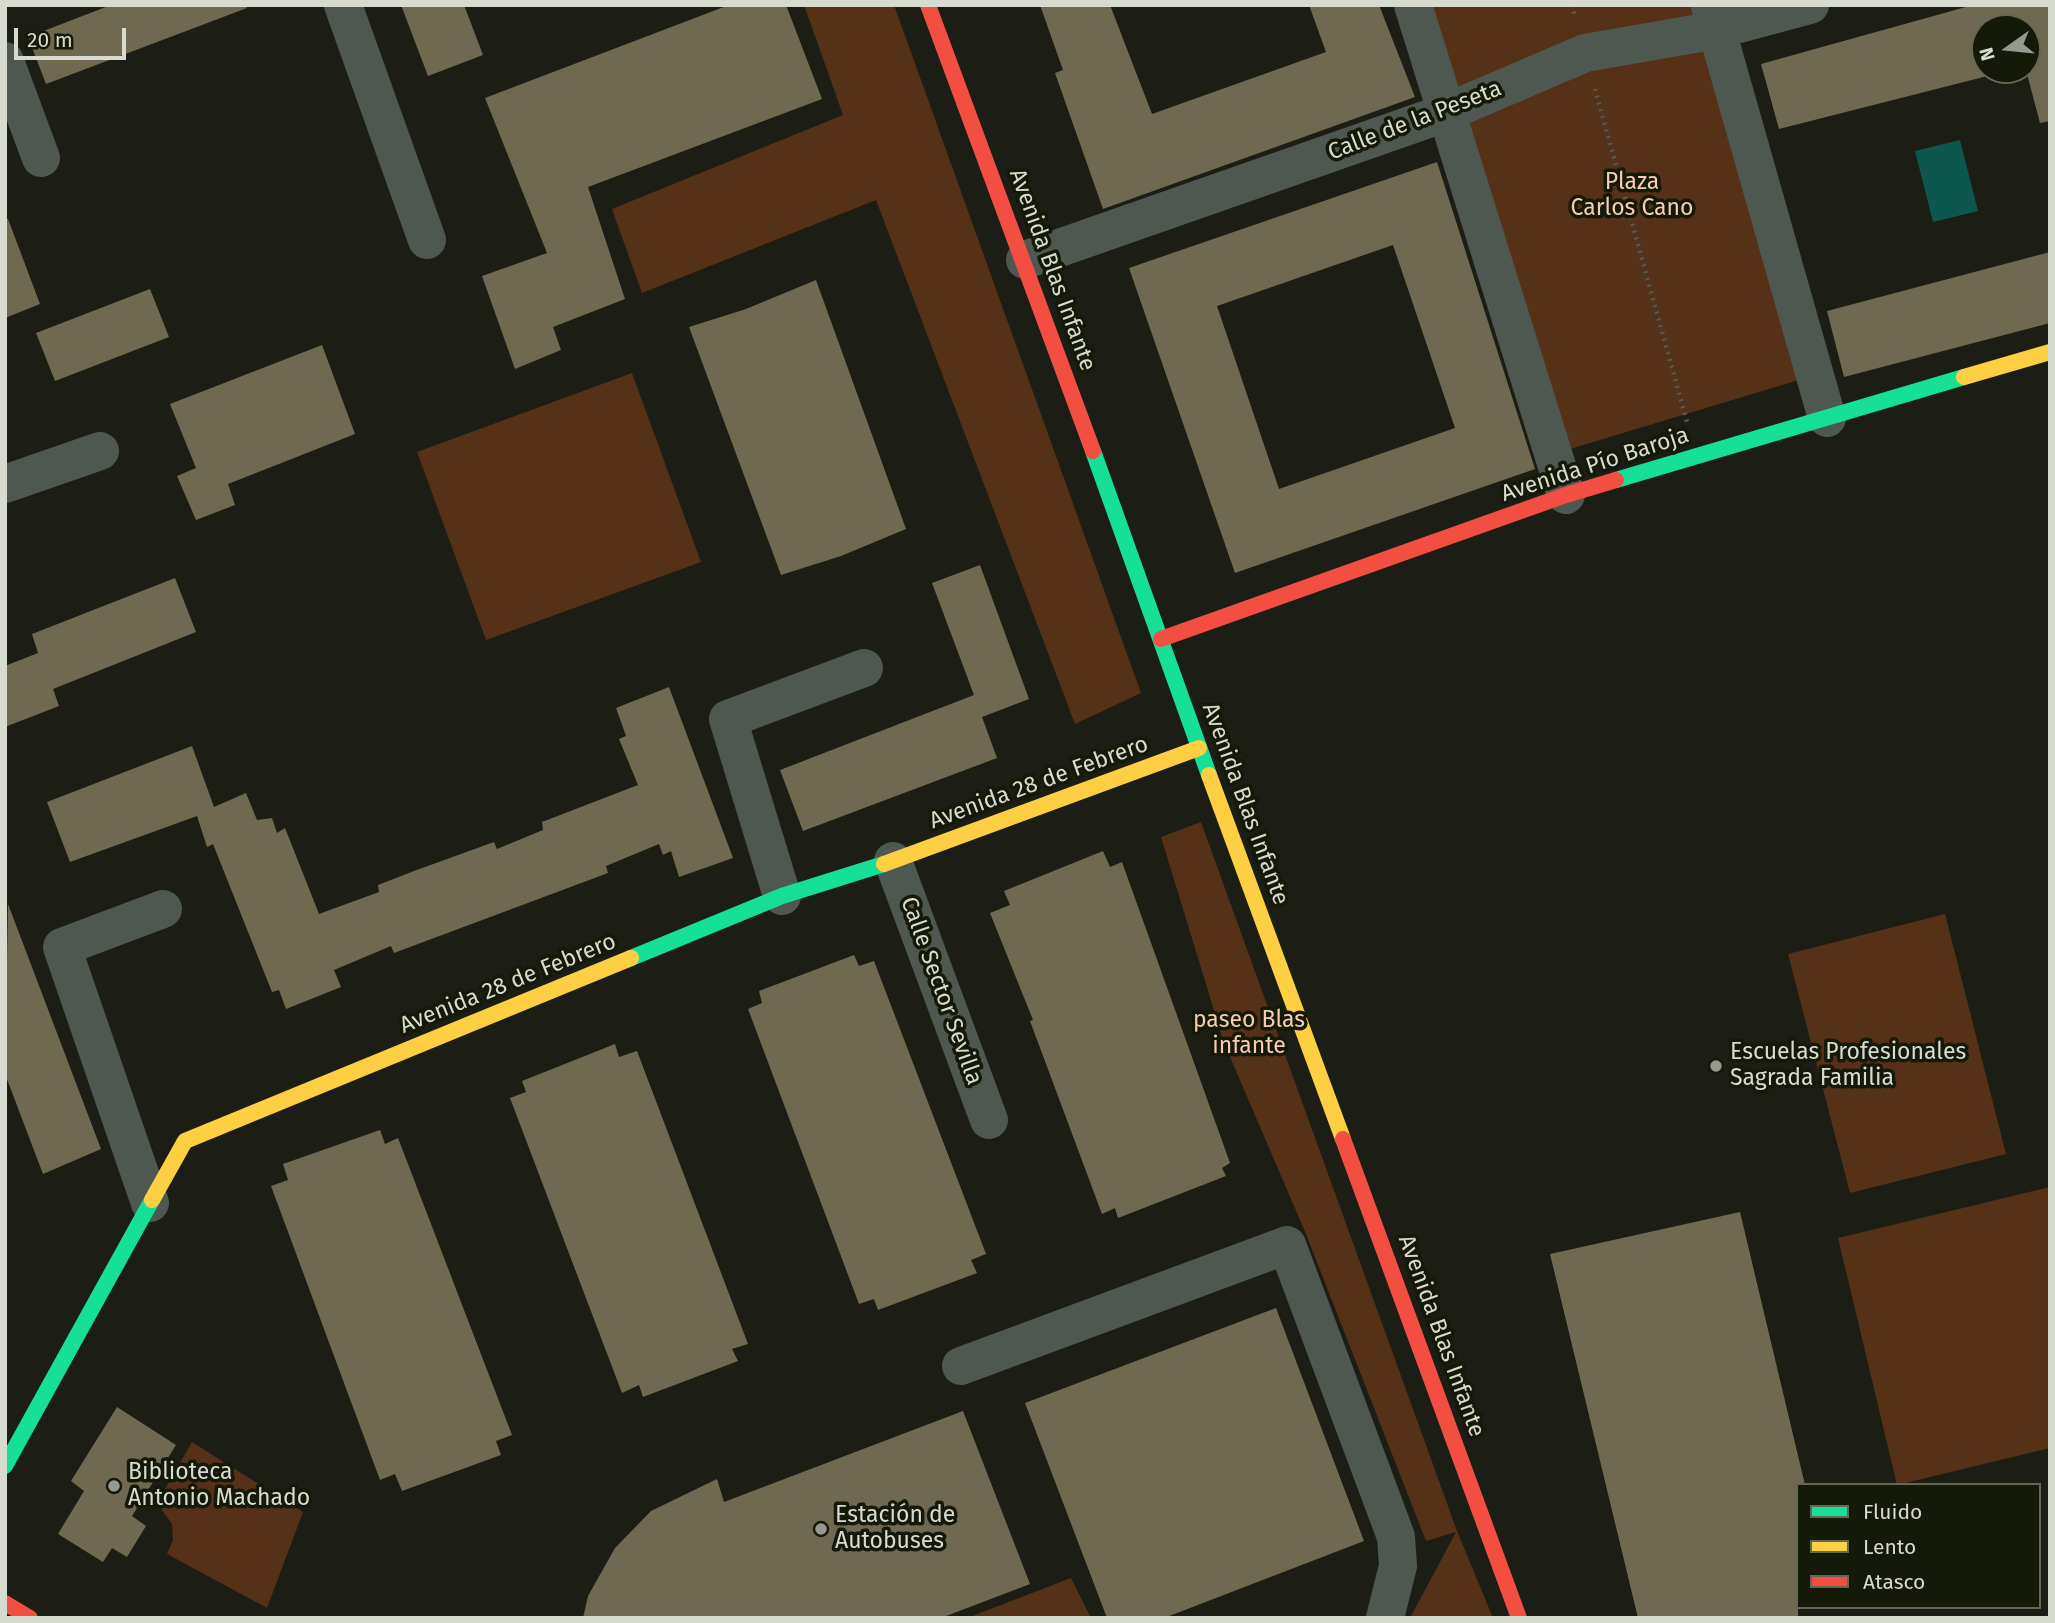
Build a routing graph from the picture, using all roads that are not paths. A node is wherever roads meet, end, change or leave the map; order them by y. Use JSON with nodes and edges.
{"nodes":[{"id":1,"x":342,"y":5,"type":"edge"},
{"id":2,"x":928,"y":5,"type":"edge"},
{"id":3,"x":1413,"y":5,"type":"edge"},
{"id":4,"x":1810,"y":5,"type":"edge"},
{"id":5,"x":1713,"y":18,"type":"edge"},
{"id":6,"x":5,"y":61,"type":"edge"},
{"id":7,"x":1445,"y":113,"type":"junction"},
{"id":8,"x":41,"y":158,"type":"dead end"},
{"id":9,"x":427,"y":240,"type":"dead end"},
{"id":10,"x":1026,"y":260,"type":"junction"},
{"id":11,"x":2050,"y":352,"type":"edge"},
{"id":12,"x":1827,"y":418,"type":"junction"},
{"id":13,"x":100,"y":452,"type":"dead end"},
{"id":14,"x":5,"y":484,"type":"edge"},
{"id":15,"x":1566,"y":495,"type":"junction"},
{"id":16,"x":1161,"y":639,"type":"junction"},
{"id":17,"x":864,"y":668,"type":"dead end"},
{"id":18,"x":1199,"y":748,"type":"junction"},
{"id":19,"x":893,"y":861,"type":"junction"},
{"id":20,"x":782,"y":896,"type":"junction"},
{"id":21,"x":163,"y":909,"type":"dead end"},
{"id":22,"x":989,"y":1120,"type":"dead end"},
{"id":23,"x":150,"y":1203,"type":"junction"},
{"id":24,"x":961,"y":1366,"type":"dead end"},
{"id":25,"x":5,"y":1466,"type":"edge"},
{"id":26,"x":5,"y":1602,"type":"edge"},
{"id":27,"x":30,"y":1618,"type":"edge"},
{"id":28,"x":1385,"y":1618,"type":"edge"},
{"id":29,"x":1519,"y":1618,"type":"edge"}],
"edges":[{"from":1,"to":9,"type":"street"},
{"from":2,"to":10,"type":"street","name":"Avenida Blas Infante"},
{"from":3,"to":7,"type":"street"},
{"from":4,"to":5,"type":"street","name":"Calle de la Peseta"},
{"from":5,"to":7,"type":"street","name":"Calle de la Peseta"},
{"from":5,"to":12,"type":"street"},
{"from":6,"to":8,"type":"street"},
{"from":7,"to":10,"type":"street","name":"Calle de la Peseta"},
{"from":7,"to":15,"type":"street"},
{"from":10,"to":16,"type":"street","name":"Avenida Blas Infante"},
{"from":11,"to":12,"type":"street","name":"Avenida Pío Baroja"},
{"from":12,"to":15,"type":"street","name":"Avenida Pío Baroja"},
{"from":13,"to":14,"type":"street"},
{"from":15,"to":16,"type":"street","name":"Avenida Pío Baroja"},
{"from":16,"to":18,"type":"street","name":"Avenida Blas Infante"},
{"from":17,"to":20,"type":"street"},
{"from":18,"to":19,"type":"street","name":"Avenida 28 de Febrero"},
{"from":18,"to":29,"type":"street","name":"Avenida Blas Infante"},
{"from":19,"to":20,"type":"street","name":"Avenida 28 de Febrero"},
{"from":19,"to":22,"type":"street","name":"Calle Sector Sevilla"},
{"from":20,"to":23,"type":"street","name":"Avenida 28 de Febrero"},
{"from":21,"to":23,"type":"street"},
{"from":23,"to":25,"type":"street","name":"Avenida 28 de Febrero"},
{"from":24,"to":28,"type":"street"},
{"from":26,"to":27,"type":"street"}]}
